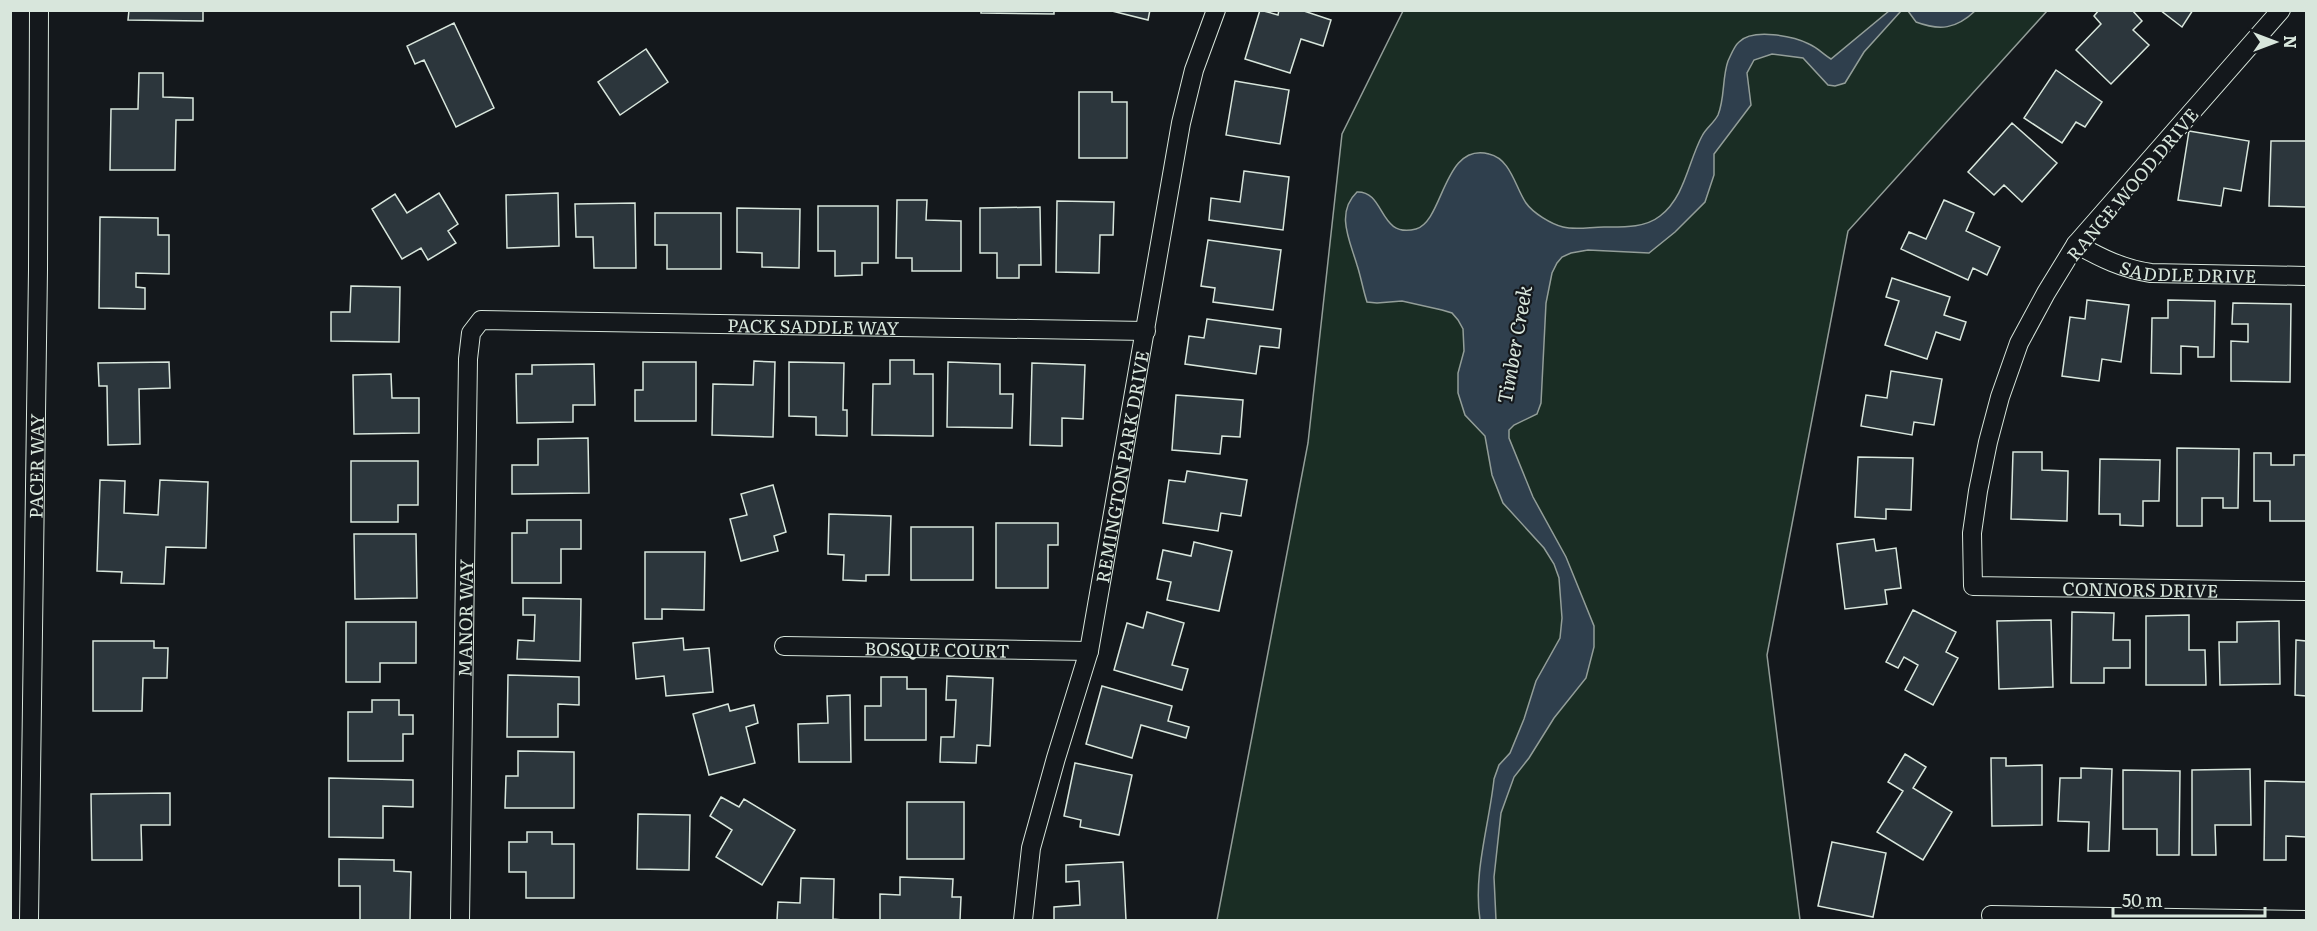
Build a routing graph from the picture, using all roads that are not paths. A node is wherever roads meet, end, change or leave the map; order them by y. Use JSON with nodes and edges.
{"nodes":[{"id":1,"x":39,"y":10,"type":"edge"},
{"id":2,"x":1216,"y":10,"type":"edge"},
{"id":3,"x":2281,"y":10,"type":"edge"},
{"id":4,"x":2076,"y":244,"type":"junction"},
{"id":5,"x":2307,"y":276,"type":"edge"},
{"id":6,"x":481,"y":320,"type":"joint"},
{"id":7,"x":1146,"y":331,"type":"junction"},
{"id":8,"x":1973,"y":586,"type":"joint"},
{"id":9,"x":2307,"y":591,"type":"edge"},
{"id":10,"x":784,"y":646,"type":"dead end"},
{"id":11,"x":1089,"y":651,"type":"junction"},
{"id":12,"x":1991,"y":918,"type":"edge"},
{"id":13,"x":2307,"y":920,"type":"edge"},
{"id":14,"x":29,"y":921,"type":"edge"},
{"id":15,"x":460,"y":921,"type":"edge"},
{"id":16,"x":1023,"y":921,"type":"edge"}],
"edges":[{"from":1,"to":14,"type":"street","name":"PACER WAY"},
{"from":2,"to":7,"type":"street","name":"REMINGTON PARK DRIVE"},
{"from":3,"to":4,"type":"street","name":"RANGE WOOD DRIVE"},
{"from":4,"to":5,"type":"street","name":"SADDLE DRIVE"},
{"from":4,"to":8,"type":"street","name":"RANGE WOOD DRIVE"},
{"from":6,"to":7,"type":"street","name":"PACK SADDLE WAY"},
{"from":6,"to":15,"type":"street","name":"MANOR WAY"},
{"from":7,"to":11,"type":"street","name":"REMINGTON PARK DRIVE"},
{"from":8,"to":9,"type":"street","name":"CONNORS DRIVE"},
{"from":10,"to":11,"type":"street","name":"BOSQUE COURT"},
{"from":11,"to":16,"type":"street","name":"REMINGTON PARK DRIVE"},
{"from":12,"to":13,"type":"street"}]}
